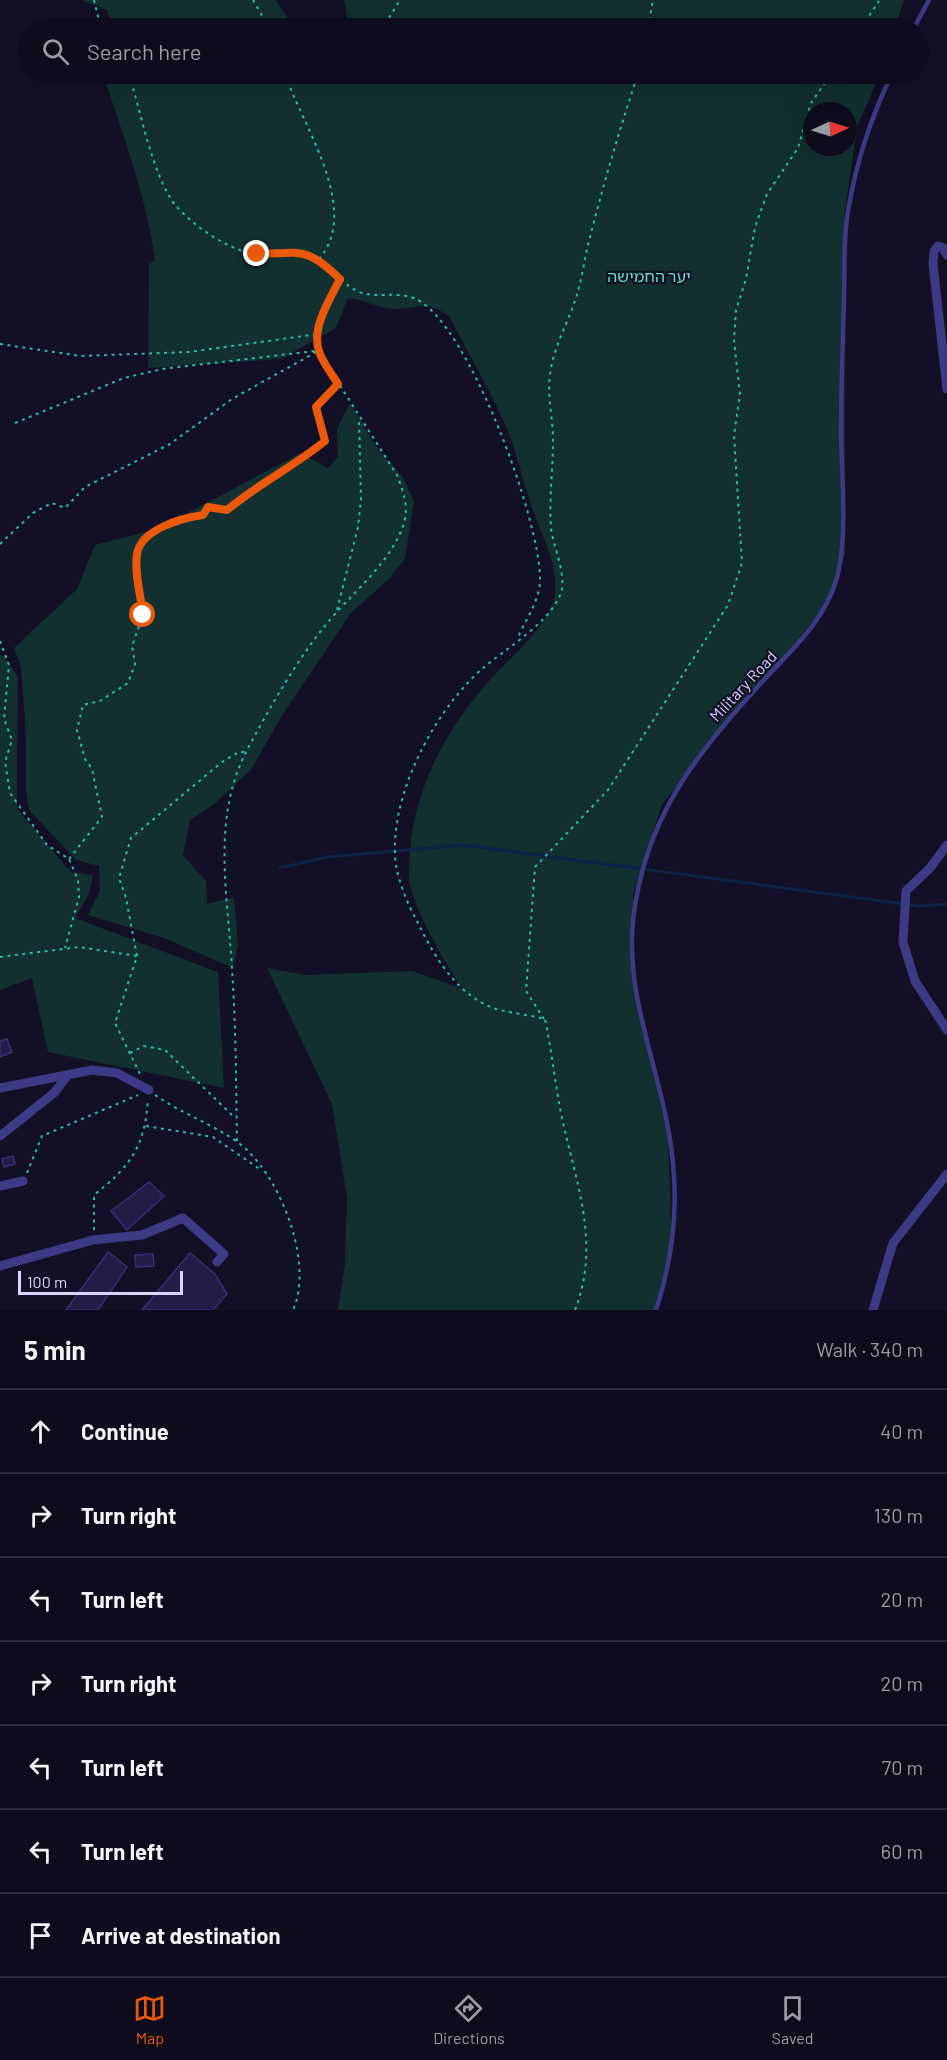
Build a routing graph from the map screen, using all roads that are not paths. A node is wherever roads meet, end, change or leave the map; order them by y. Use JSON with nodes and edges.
{"nodes":[{"id":1,"x":929,"y":0,"type":"edge"},
{"id":2,"x":919,"y":18,"type":"edge"},
{"id":3,"x":887,"y":84,"type":"edge"},
{"id":4,"x":947,"y":255,"type":"edge"},
{"id":5,"x":947,"y":389,"type":"edge"},
{"id":6,"x":947,"y":845,"type":"edge"},
{"id":7,"x":947,"y":1030,"type":"edge"},
{"id":8,"x":68,"y":1075,"type":"junction"},
{"id":9,"x":0,"y":1088,"type":"edge"},
{"id":10,"x":148,"y":1090,"type":"road end"},
{"id":11,"x":0,"y":1136,"type":"edge"},
{"id":12,"x":947,"y":1174,"type":"edge"},
{"id":13,"x":23,"y":1181,"type":"road end"},
{"id":14,"x":0,"y":1186,"type":"edge"},
{"id":15,"x":217,"y":1262,"type":"dead end"},
{"id":16,"x":0,"y":1266,"type":"edge"},
{"id":17,"x":656,"y":1310,"type":"edge"},
{"id":18,"x":873,"y":1310,"type":"edge"}],
"edges":[{"from":1,"to":2,"type":"lane"},
{"from":3,"to":17,"type":"lane","name":"Military Road"},
{"from":4,"to":5,"type":"street"},
{"from":6,"to":7,"type":"street"},
{"from":8,"to":9,"type":"street"},
{"from":8,"to":10,"type":"street"},
{"from":8,"to":11,"type":"street"},
{"from":12,"to":18,"type":"street"},
{"from":13,"to":14,"type":"street"},
{"from":15,"to":16,"type":"street"}]}
